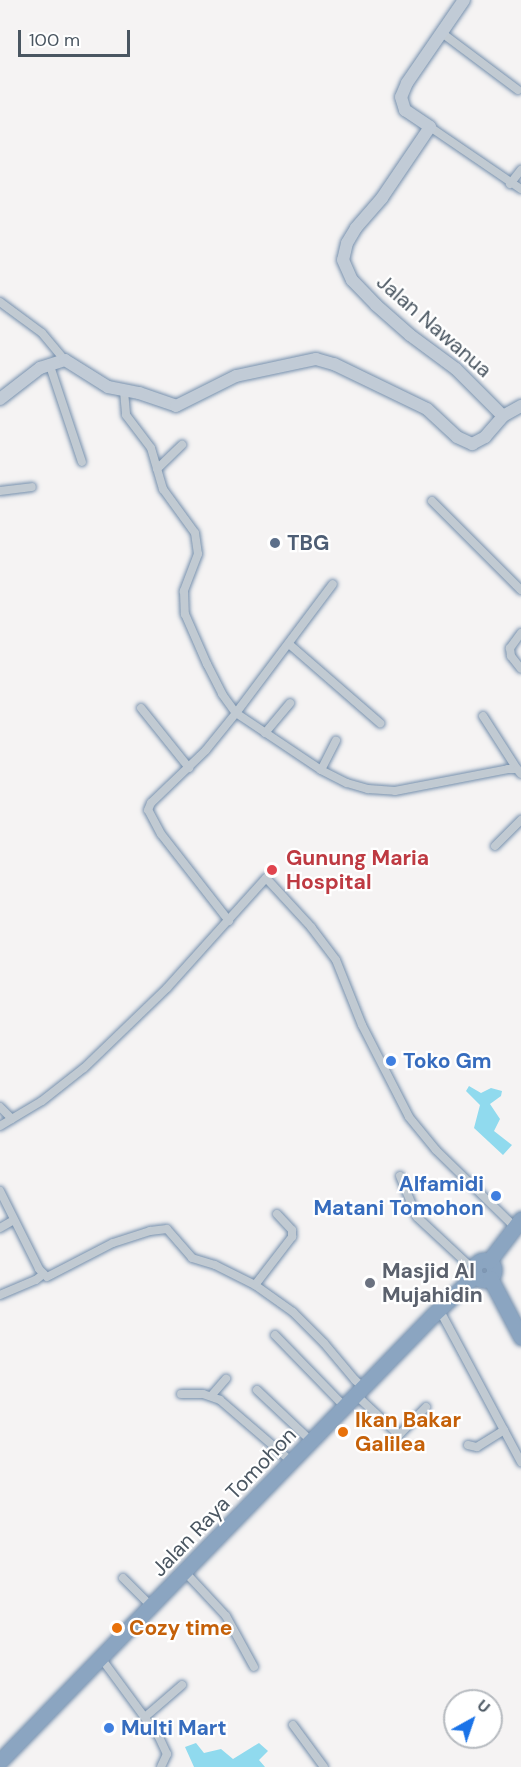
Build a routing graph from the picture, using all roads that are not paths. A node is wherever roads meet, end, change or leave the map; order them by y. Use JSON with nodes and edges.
{"nodes":[{"id":1,"x":464,"y":0,"type":"edge"},
{"id":2,"x":442,"y":33,"type":"junction"},
{"id":3,"x":518,"y":90,"type":"dead end"},
{"id":4,"x":430,"y":127,"type":"junction"},
{"id":5,"x":521,"y":170,"type":"edge"},
{"id":6,"x":510,"y":183,"type":"junction"},
{"id":7,"x":521,"y":189,"type":"edge"},
{"id":8,"x":0,"y":302,"type":"edge"},
{"id":9,"x":64,"y":360,"type":"junction"},
{"id":10,"x":50,"y":366,"type":"junction"},
{"id":11,"x":124,"y":391,"type":"junction"},
{"id":12,"x":0,"y":399,"type":"edge"},
{"id":13,"x":521,"y":405,"type":"edge"},
{"id":14,"x":503,"y":416,"type":"junction"},
{"id":15,"x":182,"y":445,"type":"dead end"},
{"id":16,"x":82,"y":462,"type":"dead end"},
{"id":17,"x":157,"y":469,"type":"junction"},
{"id":18,"x":32,"y":487,"type":"dead end"},
{"id":19,"x":0,"y":491,"type":"edge"},
{"id":20,"x":432,"y":501,"type":"dead end"},
{"id":21,"x":333,"y":584,"type":"dead end"},
{"id":22,"x":521,"y":590,"type":"edge"},
{"id":23,"x":521,"y":633,"type":"edge"},
{"id":24,"x":289,"y":644,"type":"junction"},
{"id":25,"x":521,"y":669,"type":"edge"},
{"id":26,"x":290,"y":703,"type":"dead end"},
{"id":27,"x":141,"y":708,"type":"dead end"},
{"id":28,"x":236,"y":713,"type":"junction"},
{"id":29,"x":483,"y":716,"type":"dead end"},
{"id":30,"x":380,"y":723,"type":"dead end"},
{"id":31,"x":265,"y":733,"type":"junction"},
{"id":32,"x":336,"y":741,"type":"dead end"},
{"id":33,"x":189,"y":768,"type":"junction"},
{"id":34,"x":321,"y":770,"type":"junction"},
{"id":35,"x":519,"y":771,"type":"edge"},
{"id":36,"x":521,"y":820,"type":"edge"},
{"id":37,"x":495,"y":846,"type":"dead end"},
{"id":38,"x":229,"y":921,"type":"junction"},
{"id":39,"x":0,"y":1107,"type":"edge"},
{"id":40,"x":12,"y":1119,"type":"junction"},
{"id":41,"x":0,"y":1126,"type":"edge"},
{"id":42,"x":400,"y":1176,"type":"dead end"},
{"id":43,"x":0,"y":1191,"type":"edge"},
{"id":44,"x":277,"y":1214,"type":"dead end"},
{"id":45,"x":14,"y":1220,"type":"junction"},
{"id":46,"x":519,"y":1223,"type":"edge"},
{"id":47,"x":0,"y":1228,"type":"edge"},
{"id":48,"x":480,"y":1274,"type":"junction"},
{"id":49,"x":42,"y":1275,"type":"junction"},
{"id":50,"x":255,"y":1285,"type":"junction"},
{"id":51,"x":0,"y":1295,"type":"edge"},
{"id":52,"x":439,"y":1309,"type":"junction"},
{"id":53,"x":274,"y":1335,"type":"dead end"},
{"id":54,"x":521,"y":1337,"type":"edge"},
{"id":55,"x":226,"y":1379,"type":"dead end"},
{"id":56,"x":257,"y":1390,"type":"dead end"},
{"id":57,"x":361,"y":1392,"type":"junction"},
{"id":58,"x":181,"y":1394,"type":"dead end"},
{"id":59,"x":211,"y":1396,"type":"junction"},
{"id":60,"x":345,"y":1407,"type":"junction"},
{"id":61,"x":426,"y":1407,"type":"dead end"},
{"id":62,"x":504,"y":1430,"type":"junction"},
{"id":63,"x":312,"y":1442,"type":"junction"},
{"id":64,"x":468,"y":1445,"type":"dead end"},
{"id":65,"x":292,"y":1462,"type":"junction"},
{"id":66,"x":521,"y":1462,"type":"edge"},
{"id":67,"x":185,"y":1572,"type":"junction"},
{"id":68,"x":123,"y":1578,"type":"dead end"},
{"id":69,"x":151,"y":1606,"type":"junction"},
{"id":70,"x":101,"y":1658,"type":"junction"},
{"id":71,"x":254,"y":1667,"type":"dead end"},
{"id":72,"x":182,"y":1685,"type":"dead end"},
{"id":73,"x":145,"y":1717,"type":"junction"},
{"id":74,"x":293,"y":1725,"type":"dead end"},
{"id":75,"x":1,"y":1760,"type":"edge"},
{"id":76,"x":163,"y":1763,"type":"edge"},
{"id":77,"x":172,"y":1767,"type":"edge"},
{"id":78,"x":324,"y":1767,"type":"edge"}],
"edges":[{"from":1,"to":2,"type":"main road"},
{"from":2,"to":3,"type":"street"},
{"from":2,"to":4,"type":"main road"},
{"from":4,"to":6,"type":"street"},
{"from":4,"to":14,"type":"main road","name":"Jalan Nawanua"},
{"from":5,"to":6,"type":"street"},
{"from":6,"to":7,"type":"street"},
{"from":8,"to":9,"type":"street"},
{"from":9,"to":10,"type":"main road"},
{"from":9,"to":11,"type":"main road"},
{"from":10,"to":12,"type":"main road"},
{"from":10,"to":16,"type":"street"},
{"from":11,"to":14,"type":"main road"},
{"from":11,"to":17,"type":"street"},
{"from":13,"to":14,"type":"main road"},
{"from":15,"to":17,"type":"street"},
{"from":17,"to":28,"type":"street"},
{"from":18,"to":19,"type":"street"},
{"from":20,"to":22,"type":"street"},
{"from":21,"to":24,"type":"street"},
{"from":23,"to":25,"type":"street"},
{"from":24,"to":28,"type":"street"},
{"from":24,"to":30,"type":"street"},
{"from":26,"to":31,"type":"street"},
{"from":27,"to":33,"type":"street"},
{"from":28,"to":31,"type":"street"},
{"from":28,"to":33,"type":"street"},
{"from":29,"to":35,"type":"street"},
{"from":31,"to":34,"type":"street"},
{"from":32,"to":34,"type":"street"},
{"from":33,"to":38,"type":"street"},
{"from":34,"to":35,"type":"street"},
{"from":36,"to":37,"type":"street"},
{"from":38,"to":40,"type":"street"},
{"from":38,"to":46,"type":"street"},
{"from":39,"to":40,"type":"street"},
{"from":40,"to":41,"type":"street"},
{"from":42,"to":48,"type":"street"},
{"from":43,"to":45,"type":"street"},
{"from":44,"to":50,"type":"street"},
{"from":45,"to":47,"type":"street"},
{"from":45,"to":49,"type":"street"},
{"from":46,"to":48,"type":"highway"},
{"from":48,"to":52,"type":"highway","name":"Jalan Raya Tomohon"},
{"from":48,"to":54,"type":"highway"},
{"from":49,"to":50,"type":"street"},
{"from":49,"to":51,"type":"street"},
{"from":50,"to":57,"type":"street"},
{"from":52,"to":57,"type":"highway","name":"Jalan Raya Tomohon"},
{"from":52,"to":62,"type":"street"},
{"from":53,"to":60,"type":"street"},
{"from":55,"to":59,"type":"street"},
{"from":56,"to":63,"type":"street"},
{"from":57,"to":60,"type":"highway","name":"Jalan Raya Tomohon"},
{"from":57,"to":61,"type":"street"},
{"from":58,"to":59,"type":"street"},
{"from":59,"to":65,"type":"street"},
{"from":60,"to":63,"type":"highway","name":"Jalan Raya Tomohon"},
{"from":62,"to":64,"type":"street"},
{"from":62,"to":66,"type":"street"},
{"from":63,"to":65,"type":"highway","name":"Jalan Raya Tomohon"},
{"from":65,"to":67,"type":"highway","name":"Jalan Raya Tomohon"},
{"from":67,"to":69,"type":"highway","name":"Jalan Raya Tomohon"},
{"from":67,"to":71,"type":"street"},
{"from":68,"to":69,"type":"street"},
{"from":69,"to":70,"type":"highway","name":"Jalan Raya Tomohon"},
{"from":70,"to":73,"type":"street"},
{"from":70,"to":75,"type":"highway","name":"Jalan Raya Tomohon"},
{"from":72,"to":73,"type":"street"},
{"from":73,"to":76,"type":"street"},
{"from":74,"to":78,"type":"street"},
{"from":76,"to":77,"type":"street"}]}
